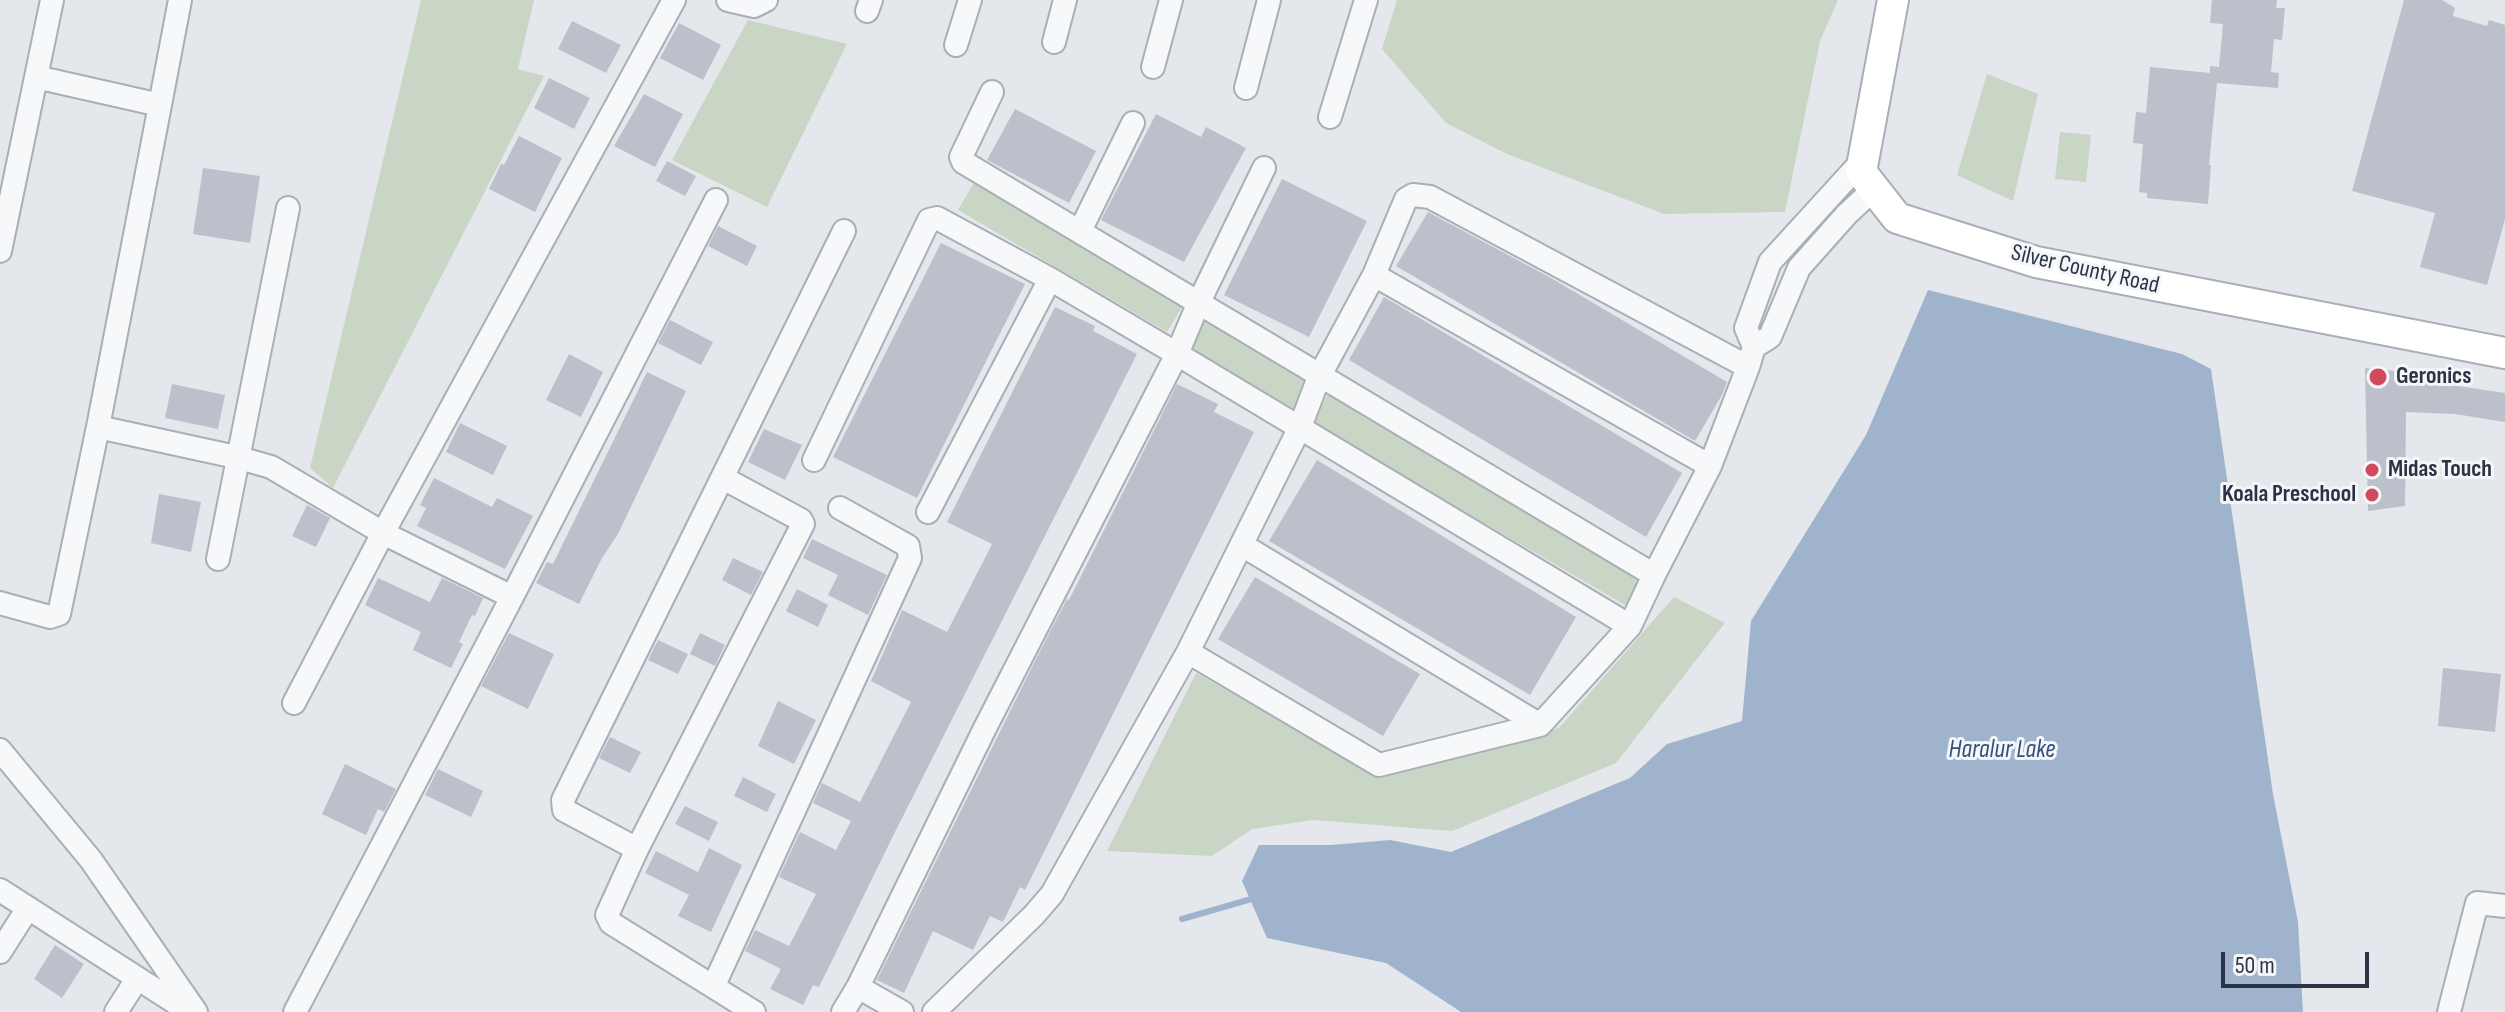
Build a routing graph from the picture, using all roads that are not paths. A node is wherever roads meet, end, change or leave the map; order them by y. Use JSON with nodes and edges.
{"nodes":[{"id":1,"x":52,"y":0,"type":"edge"},
{"id":2,"x":180,"y":0,"type":"edge"},
{"id":3,"x":674,"y":0,"type":"edge"},
{"id":4,"x":728,"y":0,"type":"edge"},
{"id":5,"x":766,"y":0,"type":"edge"},
{"id":6,"x":970,"y":0,"type":"edge"},
{"id":7,"x":1065,"y":0,"type":"edge"},
{"id":8,"x":1171,"y":0,"type":"edge"},
{"id":9,"x":1269,"y":0,"type":"edge"},
{"id":10,"x":1366,"y":0,"type":"edge"},
{"id":11,"x":1893,"y":0,"type":"edge"},
{"id":12,"x":1054,"y":42,"type":"dead end"},
{"id":13,"x":956,"y":45,"type":"dead end"},
{"id":14,"x":1153,"y":67,"type":"dead end"},
{"id":15,"x":36,"y":77,"type":"junction"},
{"id":16,"x":1246,"y":88,"type":"dead end"},
{"id":17,"x":992,"y":92,"type":"dead end"},
{"id":18,"x":160,"y":105,"type":"junction"},
{"id":19,"x":1330,"y":117,"type":"dead end"},
{"id":20,"x":1133,"y":123,"type":"dead end"},
{"id":21,"x":1864,"y":159,"type":"junction"},
{"id":22,"x":1264,"y":168,"type":"dead end"},
{"id":23,"x":1874,"y":189,"type":"junction"},
{"id":24,"x":716,"y":200,"type":"dead end"},
{"id":25,"x":288,"y":208,"type":"dead end"},
{"id":26,"x":844,"y":231,"type":"dead end"},
{"id":27,"x":1080,"y":231,"type":"junction"},
{"id":28,"x":0,"y":251,"type":"edge"},
{"id":29,"x":1374,"y":275,"type":"junction"},
{"id":30,"x":1050,"y":279,"type":"junction"},
{"id":31,"x":1199,"y":302,"type":"junction"},
{"id":32,"x":2505,"y":353,"type":"edge"},
{"id":33,"x":1177,"y":354,"type":"junction"},
{"id":34,"x":1751,"y":357,"type":"junction"},
{"id":35,"x":1319,"y":377,"type":"junction"},
{"id":36,"x":98,"y":427,"type":"junction"},
{"id":37,"x":1300,"y":427,"type":"junction"},
{"id":38,"x":236,"y":457,"type":"junction"},
{"id":39,"x":814,"y":460,"type":"dead end"},
{"id":40,"x":1710,"y":466,"type":"junction"},
{"id":41,"x":723,"y":478,"type":"junction"},
{"id":42,"x":840,"y":508,"type":"dead end"},
{"id":43,"x":928,"y":512,"type":"dead end"},
{"id":44,"x":383,"y":533,"type":"junction"},
{"id":45,"x":1242,"y":545,"type":"junction"},
{"id":46,"x":218,"y":559,"type":"dead end"},
{"id":47,"x":1654,"y":575,"type":"junction"},
{"id":48,"x":512,"y":597,"type":"junction"},
{"id":49,"x":0,"y":603,"type":"edge"},
{"id":50,"x":1630,"y":626,"type":"junction"},
{"id":51,"x":1188,"y":652,"type":"junction"},
{"id":52,"x":294,"y":703,"type":"dead end"},
{"id":53,"x":1540,"y":725,"type":"junction"},
{"id":54,"x":0,"y":750,"type":"edge"},
{"id":55,"x":637,"y":849,"type":"junction"},
{"id":56,"x":0,"y":890,"type":"edge"},
{"id":57,"x":2505,"y":906,"type":"edge"},
{"id":58,"x":28,"y":908,"type":"junction"},
{"id":59,"x":0,"y":952,"type":"edge"},
{"id":60,"x":137,"y":979,"type":"junction"},
{"id":61,"x":714,"y":985,"type":"junction"},
{"id":62,"x":858,"y":987,"type":"junction"},
{"id":63,"x":116,"y":1012,"type":"edge"},
{"id":64,"x":193,"y":1012,"type":"edge"},
{"id":65,"x":295,"y":1012,"type":"edge"},
{"id":66,"x":754,"y":1012,"type":"edge"},
{"id":67,"x":843,"y":1012,"type":"edge"},
{"id":68,"x":902,"y":1012,"type":"edge"},
{"id":69,"x":934,"y":1012,"type":"edge"},
{"id":70,"x":2449,"y":1012,"type":"edge"}],
"edges":[{"from":1,"to":15,"type":"street"},
{"from":2,"to":18,"type":"street"},
{"from":3,"to":44,"type":"street"},
{"from":4,"to":5,"type":"street"},
{"from":6,"to":13,"type":"street"},
{"from":7,"to":12,"type":"street"},
{"from":8,"to":14,"type":"street"},
{"from":9,"to":16,"type":"street"},
{"from":10,"to":19,"type":"street"},
{"from":11,"to":21,"type":"street","name":"Silver County Road"},
{"from":15,"to":18,"type":"street"},
{"from":15,"to":28,"type":"street"},
{"from":17,"to":27,"type":"street"},
{"from":18,"to":36,"type":"street"},
{"from":20,"to":27,"type":"street"},
{"from":21,"to":23,"type":"street","name":"Silver County Road"},
{"from":21,"to":34,"type":"street"},
{"from":22,"to":31,"type":"street"},
{"from":23,"to":32,"type":"street","name":"Silver County Road"},
{"from":23,"to":34,"type":"street"},
{"from":24,"to":48,"type":"street"},
{"from":25,"to":38,"type":"street"},
{"from":26,"to":41,"type":"street"},
{"from":27,"to":31,"type":"street"},
{"from":29,"to":34,"type":"street"},
{"from":29,"to":35,"type":"street"},
{"from":29,"to":40,"type":"street"},
{"from":30,"to":33,"type":"street"},
{"from":30,"to":39,"type":"street"},
{"from":30,"to":43,"type":"street"},
{"from":31,"to":33,"type":"street"},
{"from":31,"to":35,"type":"street"},
{"from":33,"to":37,"type":"street"},
{"from":33,"to":62,"type":"street"},
{"from":34,"to":40,"type":"street"},
{"from":35,"to":37,"type":"street"},
{"from":35,"to":47,"type":"street"},
{"from":36,"to":38,"type":"street"},
{"from":36,"to":49,"type":"street"},
{"from":37,"to":45,"type":"street"},
{"from":37,"to":50,"type":"street"},
{"from":38,"to":44,"type":"street"},
{"from":38,"to":46,"type":"street"},
{"from":40,"to":47,"type":"street"},
{"from":41,"to":55,"type":"street"},
{"from":41,"to":55,"type":"street"},
{"from":42,"to":61,"type":"street"},
{"from":44,"to":48,"type":"street"},
{"from":44,"to":52,"type":"street"},
{"from":45,"to":51,"type":"street"},
{"from":45,"to":53,"type":"street"},
{"from":47,"to":50,"type":"street"},
{"from":48,"to":65,"type":"street"},
{"from":50,"to":53,"type":"street"},
{"from":51,"to":53,"type":"street"},
{"from":51,"to":69,"type":"street"},
{"from":54,"to":64,"type":"street"},
{"from":55,"to":61,"type":"street"},
{"from":56,"to":58,"type":"street"},
{"from":57,"to":70,"type":"street"},
{"from":58,"to":59,"type":"street"},
{"from":58,"to":60,"type":"street"},
{"from":60,"to":63,"type":"street"},
{"from":60,"to":64,"type":"street"},
{"from":61,"to":66,"type":"street"},
{"from":62,"to":67,"type":"street"},
{"from":62,"to":68,"type":"street"}]}
